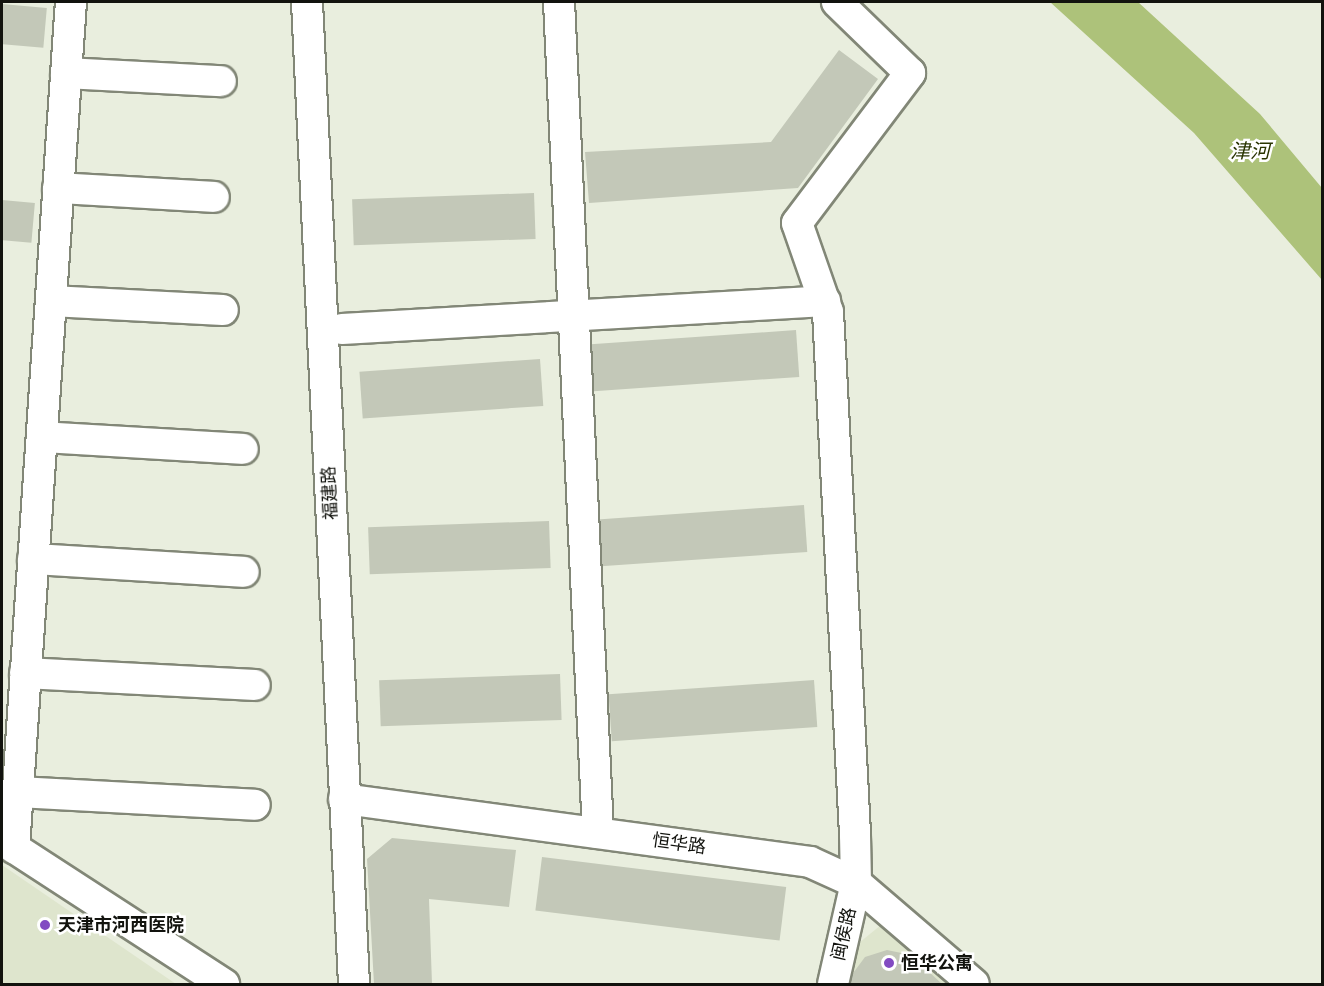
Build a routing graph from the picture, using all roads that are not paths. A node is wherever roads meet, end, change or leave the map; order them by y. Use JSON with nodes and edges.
{"nodes":[{"id":1,"x":71,"y":2,"type":"edge"},
{"id":2,"x":307,"y":2,"type":"edge"},
{"id":3,"x":560,"y":2,"type":"edge"},
{"id":4,"x":837,"y":2,"type":"edge"},
{"id":5,"x":66,"y":73,"type":"junction"},
{"id":6,"x":221,"y":81,"type":"dead end"},
{"id":7,"x":58,"y":188,"type":"junction"},
{"id":8,"x":214,"y":197,"type":"dead end"},
{"id":9,"x":51,"y":301,"type":"junction"},
{"id":10,"x":825,"y":301,"type":"junction"},
{"id":11,"x":223,"y":310,"type":"dead end"},
{"id":12,"x":574,"y":316,"type":"junction"},
{"id":13,"x":342,"y":329,"type":"dead end"},
{"id":14,"x":42,"y":437,"type":"junction"},
{"id":15,"x":243,"y":449,"type":"dead end"},
{"id":16,"x":33,"y":559,"type":"junction"},
{"id":17,"x":244,"y":572,"type":"dead end"},
{"id":18,"x":25,"y":673,"type":"junction"},
{"id":19,"x":255,"y":685,"type":"dead end"},
{"id":20,"x":18,"y":792,"type":"junction"},
{"id":21,"x":344,"y":799,"type":"junction"},
{"id":22,"x":255,"y":805,"type":"dead end"},
{"id":23,"x":598,"y":833,"type":"junction"},
{"id":24,"x":8,"y":844,"type":"edge"},
{"id":25,"x":856,"y":883,"type":"junction"},
{"id":26,"x":224,"y":984,"type":"edge"},
{"id":27,"x":354,"y":984,"type":"edge"},
{"id":28,"x":833,"y":984,"type":"edge"},
{"id":29,"x":974,"y":984,"type":"edge"}],
"edges":[{"from":1,"to":5,"type":"street"},
{"from":2,"to":21,"type":"street","name":"福建路"},
{"from":3,"to":12,"type":"street"},
{"from":4,"to":10,"type":"street","name":"闽侯路"},
{"from":5,"to":6,"type":"street"},
{"from":5,"to":7,"type":"street"},
{"from":7,"to":8,"type":"street"},
{"from":7,"to":9,"type":"street"},
{"from":9,"to":11,"type":"street"},
{"from":9,"to":14,"type":"street"},
{"from":10,"to":12,"type":"street"},
{"from":10,"to":25,"type":"street","name":"闽侯路"},
{"from":12,"to":13,"type":"street"},
{"from":12,"to":23,"type":"street"},
{"from":14,"to":15,"type":"street"},
{"from":14,"to":16,"type":"street"},
{"from":16,"to":17,"type":"street"},
{"from":16,"to":18,"type":"street"},
{"from":18,"to":19,"type":"street"},
{"from":18,"to":20,"type":"street"},
{"from":20,"to":22,"type":"street"},
{"from":20,"to":24,"type":"street"},
{"from":21,"to":23,"type":"street","name":"恒华路"},
{"from":21,"to":27,"type":"street","name":"福建路"},
{"from":23,"to":25,"type":"street","name":"恒华路"},
{"from":24,"to":26,"type":"street"},
{"from":25,"to":28,"type":"street","name":"闽侯路"},
{"from":25,"to":29,"type":"street","name":"恒华路"}]}
